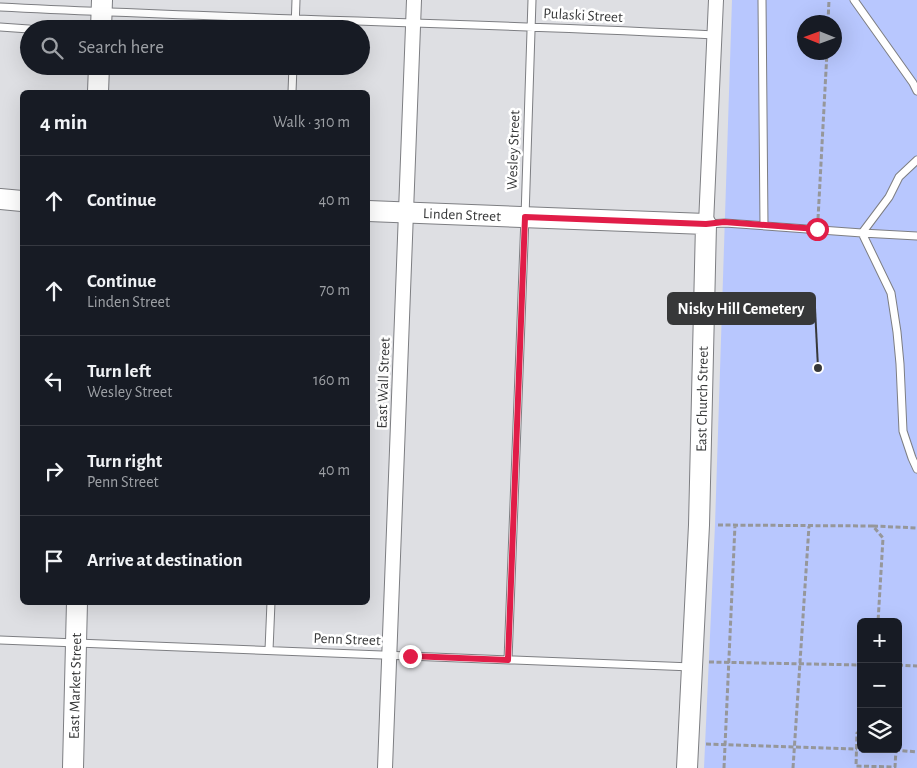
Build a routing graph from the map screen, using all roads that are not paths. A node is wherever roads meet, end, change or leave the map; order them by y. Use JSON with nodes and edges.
{"nodes":[{"id":1,"x":296,"y":0,"type":"edge"},
{"id":2,"x":414,"y":0,"type":"edge"},
{"id":3,"x":532,"y":0,"type":"edge"},
{"id":4,"x":716,"y":0,"type":"edge"},
{"id":5,"x":762,"y":0,"type":"edge"},
{"id":6,"x":854,"y":0,"type":"edge"},
{"id":7,"x":0,"y":7,"type":"edge"},
{"id":8,"x":102,"y":14,"type":"edge"},
{"id":9,"x":295,"y":19,"type":"junction"},
{"id":10,"x":319,"y":20,"type":"edge"},
{"id":11,"x":370,"y":22,"type":"edge"},
{"id":12,"x":413,"y":24,"type":"junction"},
{"id":13,"x":0,"y":27,"type":"edge"},
{"id":14,"x":531,"y":27,"type":"junction"},
{"id":15,"x":20,"y":28,"type":"edge"},
{"id":16,"x":715,"y":35,"type":"junction"},
{"id":17,"x":99,"y":75,"type":"edge"},
{"id":18,"x":293,"y":75,"type":"edge"},
{"id":19,"x":98,"y":90,"type":"edge"},
{"id":20,"x":292,"y":90,"type":"edge"},
{"id":21,"x":917,"y":91,"type":"edge"},
{"id":22,"x":917,"y":160,"type":"edge"},
{"id":23,"x":0,"y":199,"type":"edge"},
{"id":24,"x":20,"y":201,"type":"edge"},
{"id":25,"x":370,"y":211,"type":"edge"},
{"id":26,"x":406,"y":212,"type":"junction"},
{"id":27,"x":525,"y":217,"type":"junction"},
{"id":28,"x":706,"y":224,"type":"junction"},
{"id":29,"x":764,"y":225,"type":"junction"},
{"id":30,"x":862,"y":233,"type":"junction"},
{"id":31,"x":917,"y":236,"type":"edge"},
{"id":32,"x":917,"y":469,"type":"edge"},
{"id":33,"x":77,"y":605,"type":"edge"},
{"id":34,"x":271,"y":605,"type":"edge"},
{"id":35,"x":0,"y":640,"type":"edge"},
{"id":36,"x":76,"y":643,"type":"junction"},
{"id":37,"x":269,"y":650,"type":"junction"},
{"id":38,"x":389,"y":655,"type":"junction"},
{"id":39,"x":508,"y":660,"type":"junction"},
{"id":40,"x":692,"y":667,"type":"junction"},
{"id":41,"x":74,"y":768,"type":"edge"},
{"id":42,"x":385,"y":768,"type":"edge"},
{"id":43,"x":686,"y":768,"type":"edge"}],
"edges":[{"from":1,"to":9,"type":"lane"},
{"from":2,"to":12,"type":"street","name":"East Wall Street"},
{"from":3,"to":14,"type":"lane","name":"Wesley Street"},
{"from":4,"to":16,"type":"street","name":"East Church Street"},
{"from":5,"to":29,"type":"lane"},
{"from":6,"to":21,"type":"lane"},
{"from":7,"to":8,"type":"lane","name":"Pulaski Street"},
{"from":8,"to":9,"type":"lane","name":"Pulaski Street"},
{"from":9,"to":10,"type":"lane","name":"Pulaski Street"},
{"from":11,"to":12,"type":"lane","name":"Pulaski Street"},
{"from":12,"to":14,"type":"lane","name":"Pulaski Street"},
{"from":12,"to":26,"type":"street","name":"East Wall Street"},
{"from":13,"to":15,"type":"lane"},
{"from":14,"to":16,"type":"lane","name":"Pulaski Street"},
{"from":14,"to":27,"type":"lane","name":"Wesley Street"},
{"from":16,"to":28,"type":"street","name":"East Church Street"},
{"from":17,"to":19,"type":"street"},
{"from":18,"to":20,"type":"lane"},
{"from":22,"to":30,"type":"lane"},
{"from":23,"to":24,"type":"street"},
{"from":25,"to":26,"type":"street","name":"Linden Street"},
{"from":26,"to":27,"type":"street","name":"Linden Street"},
{"from":26,"to":38,"type":"street","name":"East Wall Street"},
{"from":27,"to":28,"type":"street","name":"Linden Street"},
{"from":27,"to":39,"type":"lane","name":"Wesley Street"},
{"from":28,"to":29,"type":"lane"},
{"from":28,"to":40,"type":"street","name":"East Church Street"},
{"from":29,"to":30,"type":"lane"},
{"from":30,"to":31,"type":"lane"},
{"from":30,"to":32,"type":"lane"},
{"from":33,"to":36,"type":"street","name":"East Market Street"},
{"from":34,"to":37,"type":"lane"},
{"from":35,"to":36,"type":"lane","name":"Penn Street"},
{"from":36,"to":37,"type":"lane","name":"Penn Street"},
{"from":36,"to":41,"type":"street","name":"East Market Street"},
{"from":37,"to":38,"type":"lane","name":"Penn Street"},
{"from":38,"to":39,"type":"lane","name":"Penn Street"},
{"from":38,"to":42,"type":"street","name":"East Wall Street"},
{"from":39,"to":40,"type":"lane","name":"Penn Street"},
{"from":40,"to":43,"type":"street","name":"East Church Street"}]}
